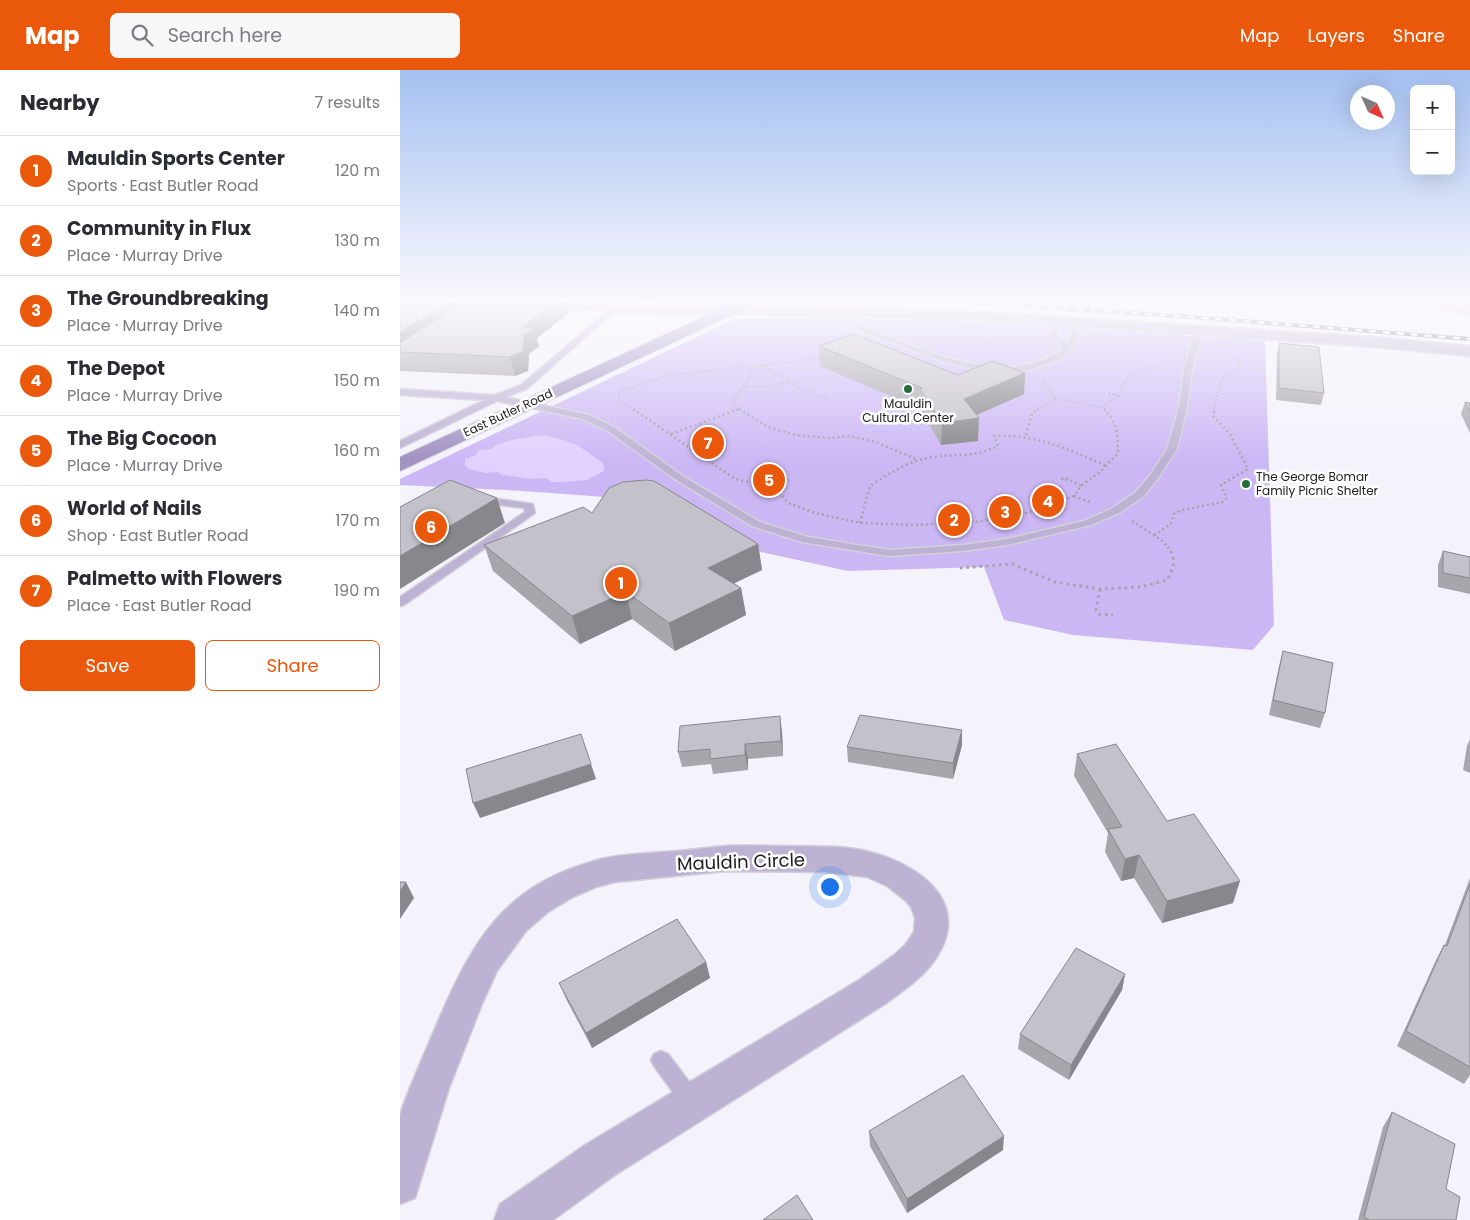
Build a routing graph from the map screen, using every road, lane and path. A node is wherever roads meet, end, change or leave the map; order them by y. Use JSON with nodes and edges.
{"nodes":[{"id":1,"x":562,"y":354,"type":"edge"},
{"id":2,"x":635,"y":354,"type":"edge"},
{"id":3,"x":829,"y":354,"type":"edge"},
{"id":4,"x":930,"y":354,"type":"edge"},
{"id":5,"x":1061,"y":354,"type":"edge"},
{"id":6,"x":1163,"y":354,"type":"edge"},
{"id":7,"x":1192,"y":354,"type":"edge"},
{"id":8,"x":1230,"y":354,"type":"edge"},
{"id":9,"x":761,"y":365,"type":"junction"},
{"id":10,"x":753,"y":366,"type":"junction"},
{"id":11,"x":1041,"y":378,"type":"dead end"},
{"id":12,"x":790,"y":381,"type":"junction"},
{"id":13,"x":745,"y":386,"type":"junction"},
{"id":14,"x":400,"y":392,"type":"edge"},
{"id":15,"x":1113,"y":394,"type":"dead end"},
{"id":16,"x":1120,"y":396,"type":"junction"},
{"id":17,"x":497,"y":398,"type":"junction"},
{"id":18,"x":1056,"y":398,"type":"junction"},
{"id":19,"x":828,"y":400,"type":"dead end"},
{"id":20,"x":526,"y":404,"type":"junction"},
{"id":21,"x":1102,"y":407,"type":"junction"},
{"id":22,"x":740,"y":409,"type":"junction"},
{"id":23,"x":671,"y":434,"type":"junction"},
{"id":24,"x":1026,"y":435,"type":"junction"},
{"id":25,"x":402,"y":457,"type":"edge"},
{"id":26,"x":918,"y":460,"type":"junction"},
{"id":27,"x":1106,"y":466,"type":"junction"},
{"id":28,"x":1066,"y":480,"type":"dead end"},
{"id":29,"x":1081,"y":486,"type":"junction"},
{"id":30,"x":474,"y":498,"type":"edge"},
{"id":31,"x":1125,"y":517,"type":"dead end"},
{"id":32,"x":860,"y":523,"type":"junction"},
{"id":33,"x":1154,"y":535,"type":"junction"},
{"id":34,"x":957,"y":568,"type":"dead end"},
{"id":35,"x":1100,"y":589,"type":"junction"},
{"id":36,"x":400,"y":602,"type":"edge"},
{"id":37,"x":1113,"y":615,"type":"dead end"},
{"id":38,"x":661,"y":1060,"type":"dead end"},
{"id":39,"x":693,"y":1103,"type":"junction"},
{"id":40,"x":400,"y":1183,"type":"edge"},
{"id":41,"x":516,"y":1220,"type":"edge"}],
"edges":[{"from":1,"to":17,"type":"lane"},
{"from":2,"to":20,"type":"main road","name":"East Butler Road"},
{"from":3,"to":9,"type":"path"},
{"from":4,"to":5,"type":"lane"},
{"from":6,"to":16,"type":"path"},
{"from":7,"to":20,"type":"lane"},
{"from":8,"to":33,"type":"path"},
{"from":9,"to":10,"type":"path"},
{"from":9,"to":12,"type":"path"},
{"from":10,"to":13,"type":"path"},
{"from":10,"to":23,"type":"path"},
{"from":11,"to":18,"type":"path"},
{"from":12,"to":13,"type":"path"},
{"from":12,"to":19,"type":"path"},
{"from":13,"to":22,"type":"path"},
{"from":14,"to":17,"type":"lane"},
{"from":15,"to":16,"type":"path"},
{"from":16,"to":21,"type":"path"},
{"from":17,"to":20,"type":"lane"},
{"from":17,"to":25,"type":"lane"},
{"from":18,"to":21,"type":"path"},
{"from":18,"to":24,"type":"path"},
{"from":20,"to":25,"type":"main road","name":"East Butler Road"},
{"from":21,"to":27,"type":"path"},
{"from":22,"to":23,"type":"path"},
{"from":22,"to":26,"type":"path"},
{"from":23,"to":32,"type":"path"},
{"from":24,"to":26,"type":"path"},
{"from":24,"to":27,"type":"path"},
{"from":26,"to":32,"type":"path"},
{"from":27,"to":29,"type":"path"},
{"from":28,"to":29,"type":"path"},
{"from":29,"to":32,"type":"path"},
{"from":30,"to":36,"type":"lane"},
{"from":31,"to":33,"type":"path"},
{"from":33,"to":35,"type":"path"},
{"from":34,"to":35,"type":"path"},
{"from":35,"to":37,"type":"path"},
{"from":38,"to":39,"type":"lane"},
{"from":39,"to":40,"type":"street","name":"Mauldin Circle"},
{"from":39,"to":41,"type":"street","name":"Mauldin Circle"}]}
